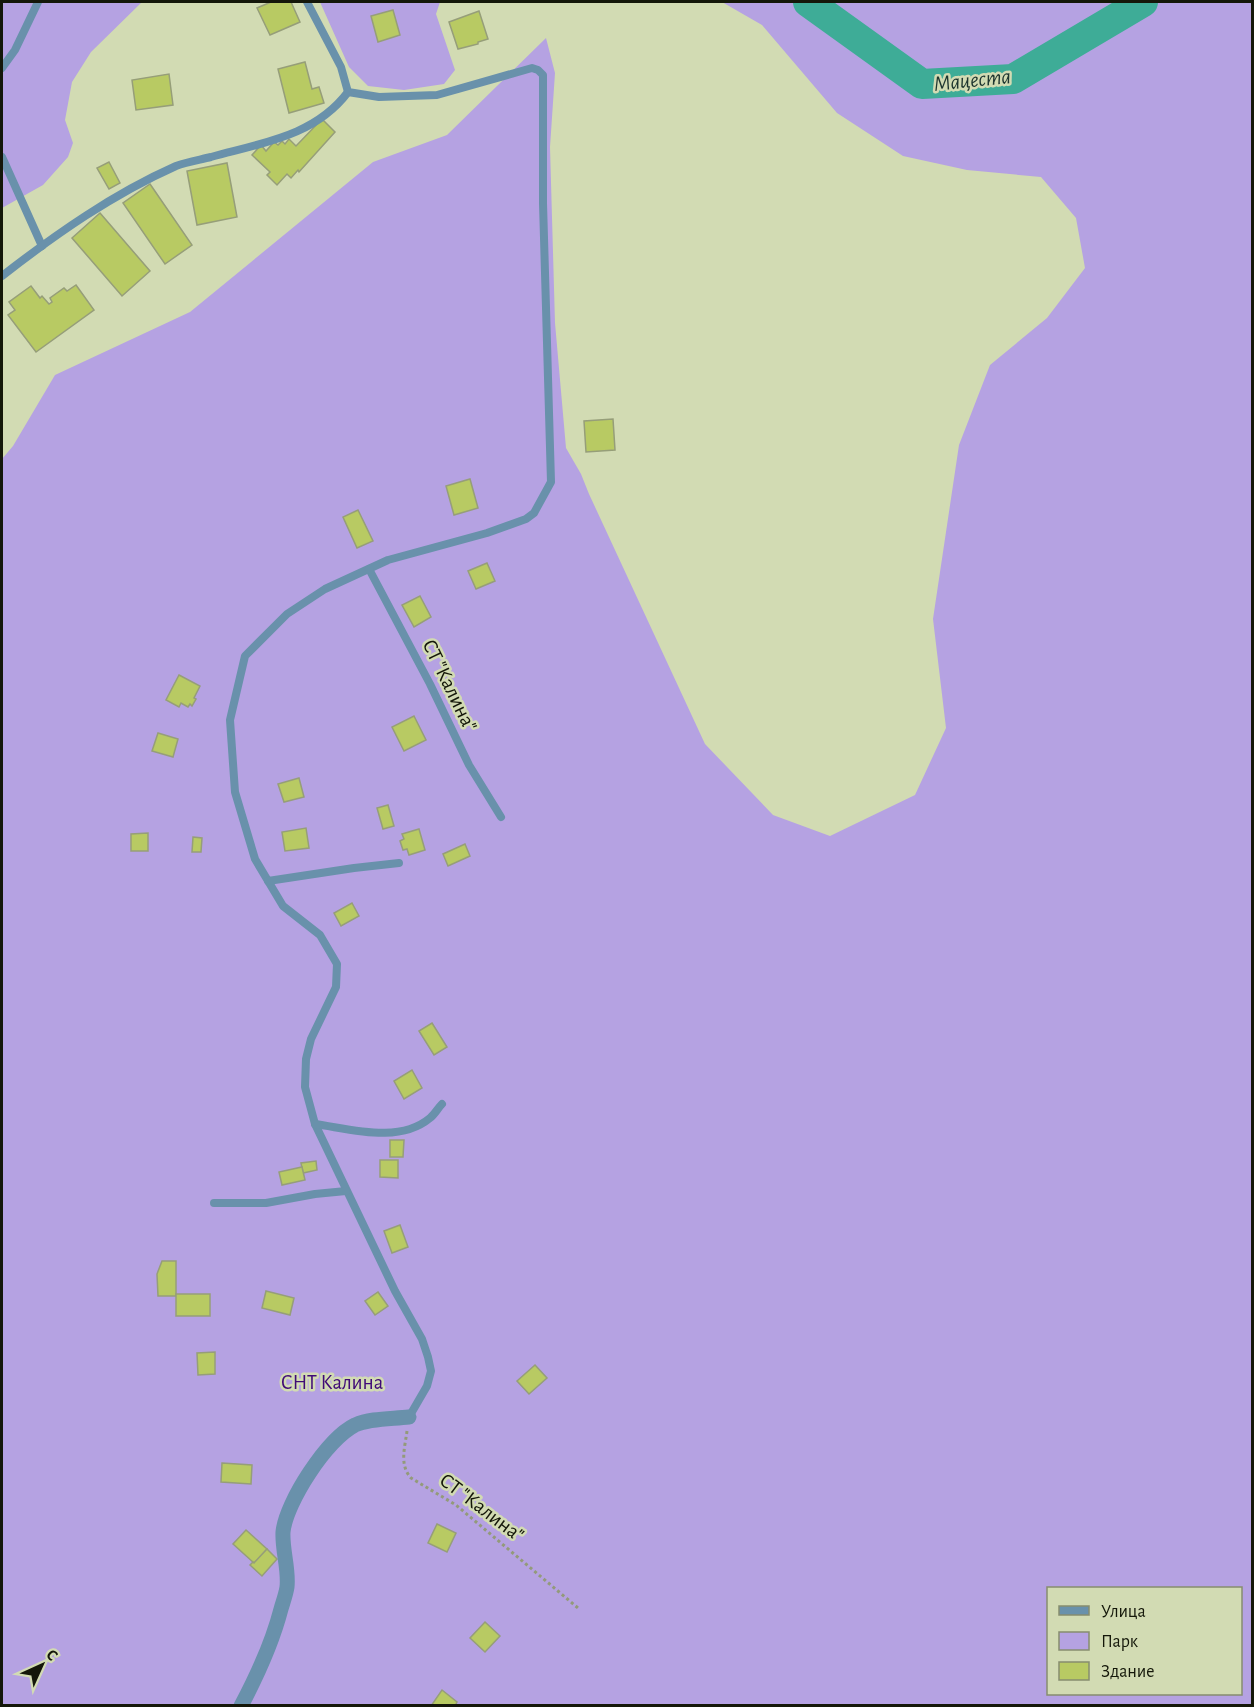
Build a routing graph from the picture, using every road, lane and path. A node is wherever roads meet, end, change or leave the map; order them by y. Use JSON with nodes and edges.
{"nodes":[{"id":1,"x":38,"y":2,"type":"edge"},
{"id":2,"x":307,"y":2,"type":"edge"},
{"id":3,"x":2,"y":68,"type":"edge"},
{"id":4,"x":348,"y":92,"type":"junction"},
{"id":5,"x":2,"y":157,"type":"edge"},
{"id":6,"x":42,"y":246,"type":"junction"},
{"id":7,"x":2,"y":276,"type":"edge"},
{"id":8,"x":369,"y":569,"type":"junction"},
{"id":9,"x":501,"y":817,"type":"dead end"},
{"id":10,"x":399,"y":863,"type":"dead end"},
{"id":11,"x":268,"y":881,"type":"junction"},
{"id":12,"x":442,"y":1104,"type":"dead end"},
{"id":13,"x":315,"y":1124,"type":"junction"},
{"id":14,"x":346,"y":1191,"type":"junction"},
{"id":15,"x":214,"y":1203,"type":"dead end"},
{"id":16,"x":409,"y":1417,"type":"junction"},
{"id":17,"x":578,"y":1608,"type":"dead end"},
{"id":18,"x":242,"y":1705,"type":"edge"}],
"edges":[{"from":1,"to":3,"type":"lane"},
{"from":2,"to":4,"type":"lane"},
{"from":4,"to":6,"type":"lane"},
{"from":4,"to":8,"type":"lane"},
{"from":5,"to":6,"type":"lane"},
{"from":6,"to":7,"type":"lane"},
{"from":8,"to":9,"type":"lane","name":"СТ \"Калина\""},
{"from":8,"to":11,"type":"lane"},
{"from":10,"to":11,"type":"lane"},
{"from":11,"to":13,"type":"lane"},
{"from":12,"to":13,"type":"lane"},
{"from":13,"to":14,"type":"lane"},
{"from":14,"to":15,"type":"lane"},
{"from":14,"to":16,"type":"lane"},
{"from":16,"to":17,"type":"path","name":"СТ \"Калина\""},
{"from":16,"to":18,"type":"street"}]}
